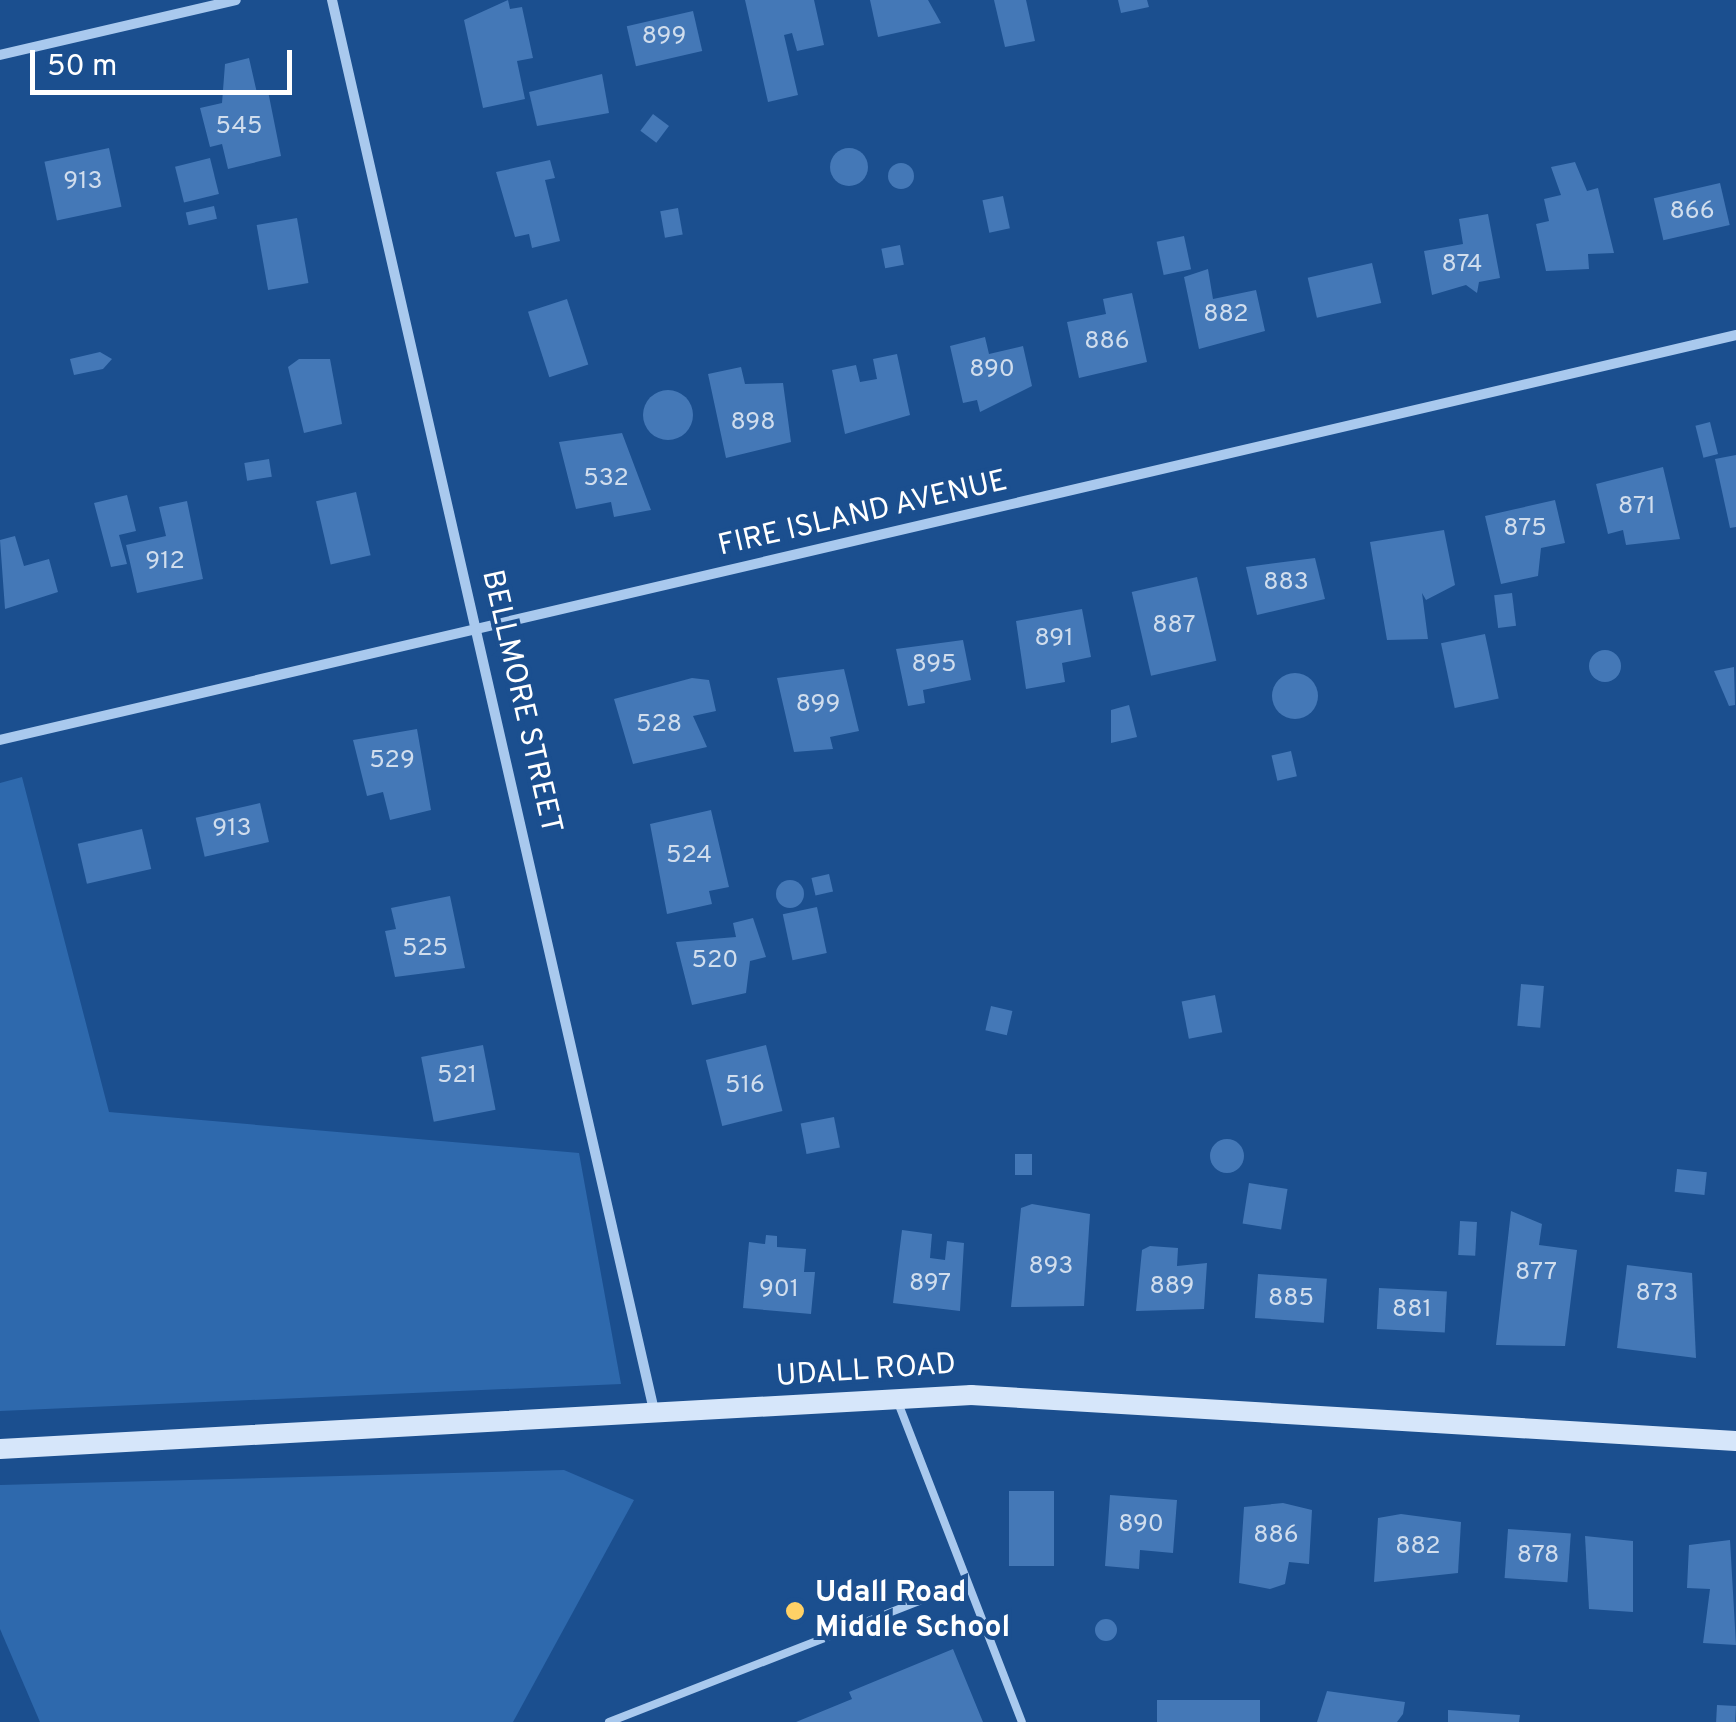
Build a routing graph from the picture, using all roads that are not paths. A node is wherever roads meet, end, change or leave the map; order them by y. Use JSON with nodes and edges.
{"nodes":[{"id":1,"x":236,"y":0,"type":"edge"},
{"id":2,"x":332,"y":0,"type":"edge"},
{"id":3,"x":0,"y":56,"type":"edge"},
{"id":4,"x":1736,"y":336,"type":"edge"},
{"id":5,"x":478,"y":630,"type":"junction"},
{"id":6,"x":0,"y":740,"type":"edge"},
{"id":7,"x":898,"y":1400,"type":"junction"},
{"id":8,"x":655,"y":1416,"type":"junction"},
{"id":9,"x":1736,"y":1441,"type":"edge"},
{"id":10,"x":0,"y":1449,"type":"edge"},
{"id":11,"x":966,"y":1583,"type":"junction"},
{"id":12,"x":609,"y":1722,"type":"edge"},
{"id":13,"x":1022,"y":1722,"type":"edge"}],
"edges":[{"from":1,"to":3,"type":"street"},
{"from":2,"to":5,"type":"street","name":"BELLMORE STREET"},
{"from":4,"to":5,"type":"street","name":"FIRE ISLAND AVENUE"},
{"from":5,"to":6,"type":"street","name":"FIRE ISLAND AVENUE"},
{"from":5,"to":8,"type":"street","name":"BELLMORE STREET"},
{"from":7,"to":8,"type":"street","name":"UDALL ROAD"},
{"from":7,"to":9,"type":"street","name":"UDALL ROAD"},
{"from":7,"to":11,"type":"lane"},
{"from":8,"to":10,"type":"street","name":"UDALL ROAD"},
{"from":11,"to":12,"type":"lane"},
{"from":11,"to":13,"type":"lane"}]}
